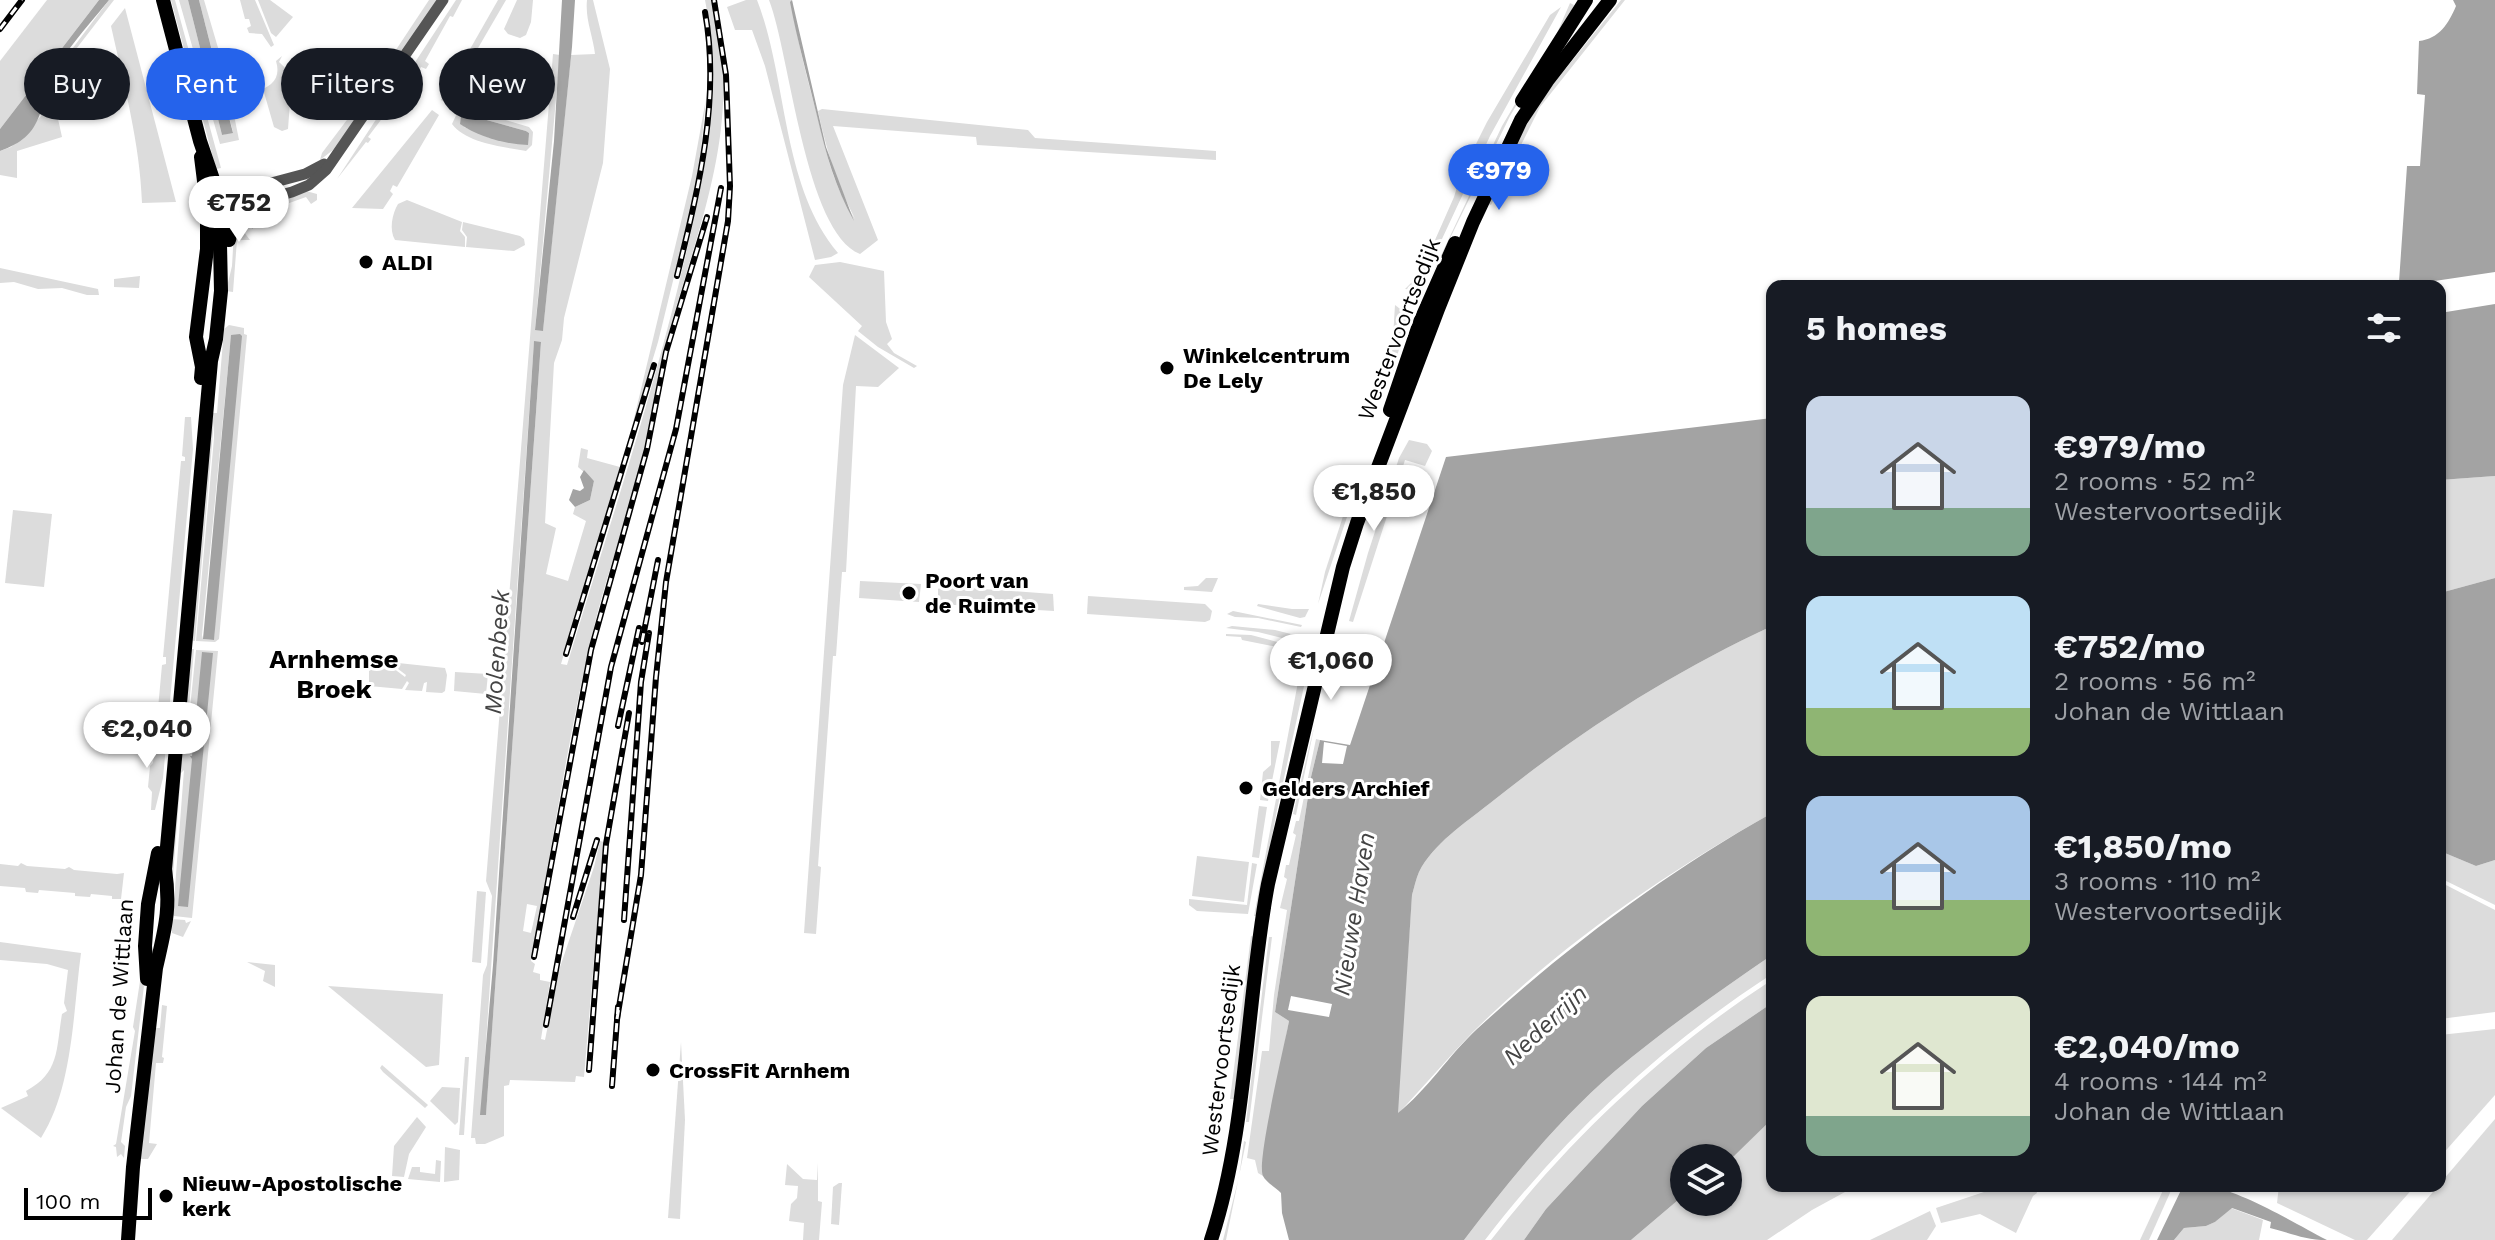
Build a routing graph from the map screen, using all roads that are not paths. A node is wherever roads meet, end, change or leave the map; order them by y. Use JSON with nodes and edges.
{"nodes":[{"id":1,"x":163,"y":0,"type":"edge"},
{"id":2,"x":443,"y":0,"type":"edge"},
{"id":3,"x":1586,"y":0,"type":"edge"},
{"id":4,"x":1610,"y":0,"type":"edge"},
{"id":5,"x":335,"y":157,"type":"junction"},
{"id":6,"x":220,"y":205,"type":"junction"},
{"id":7,"x":199,"y":301,"type":"junction"},
{"id":8,"x":219,"y":303,"type":"junction"},
{"id":9,"x":197,"y":327,"type":"junction"},
{"id":10,"x":218,"y":328,"type":"junction"},
{"id":11,"x":1268,"y":884,"type":"junction"},
{"id":12,"x":149,"y":898,"type":"junction"},
{"id":13,"x":168,"y":901,"type":"junction"},
{"id":14,"x":146,"y":934,"type":"junction"},
{"id":15,"x":165,"y":938,"type":"junction"},
{"id":16,"x":120,"y":1240,"type":"edge"},
{"id":17,"x":128,"y":1240,"type":"edge"},
{"id":18,"x":1211,"y":1240,"type":"edge"}],
"edges":[{"from":1,"to":6,"type":"main road","name":"Johan de Wittlaan"},
{"from":2,"to":5,"type":"street"},
{"from":3,"to":11,"type":"main road","name":"Westervoortsedijk"},
{"from":4,"to":11,"type":"main road","name":"Westervoortsedijk"},
{"from":5,"to":6,"type":"street"},
{"from":5,"to":6,"type":"street"},
{"from":6,"to":7,"type":"main road","name":"Johan de Wittlaan"},
{"from":6,"to":8,"type":"main road","name":"Johan de Wittlaan"},
{"from":7,"to":8,"type":"main road"},
{"from":7,"to":9,"type":"main road","name":"Johan de Wittlaan"},
{"from":8,"to":10,"type":"main road","name":"Johan de Wittlaan"},
{"from":9,"to":10,"type":"main road"},
{"from":9,"to":12,"type":"main road","name":"Johan de Wittlaan"},
{"from":10,"to":13,"type":"main road","name":"Johan de Wittlaan"},
{"from":11,"to":18,"type":"main road","name":"Westervoortsedijk"},
{"from":12,"to":13,"type":"main road"},
{"from":12,"to":14,"type":"main road","name":"Johan de Wittlaan"},
{"from":13,"to":15,"type":"main road","name":"Johan de Wittlaan"},
{"from":14,"to":15,"type":"main road"},
{"from":14,"to":16,"type":"main road","name":"Johan de Wittlaan"},
{"from":15,"to":17,"type":"main road","name":"Johan de Wittlaan"}]}
